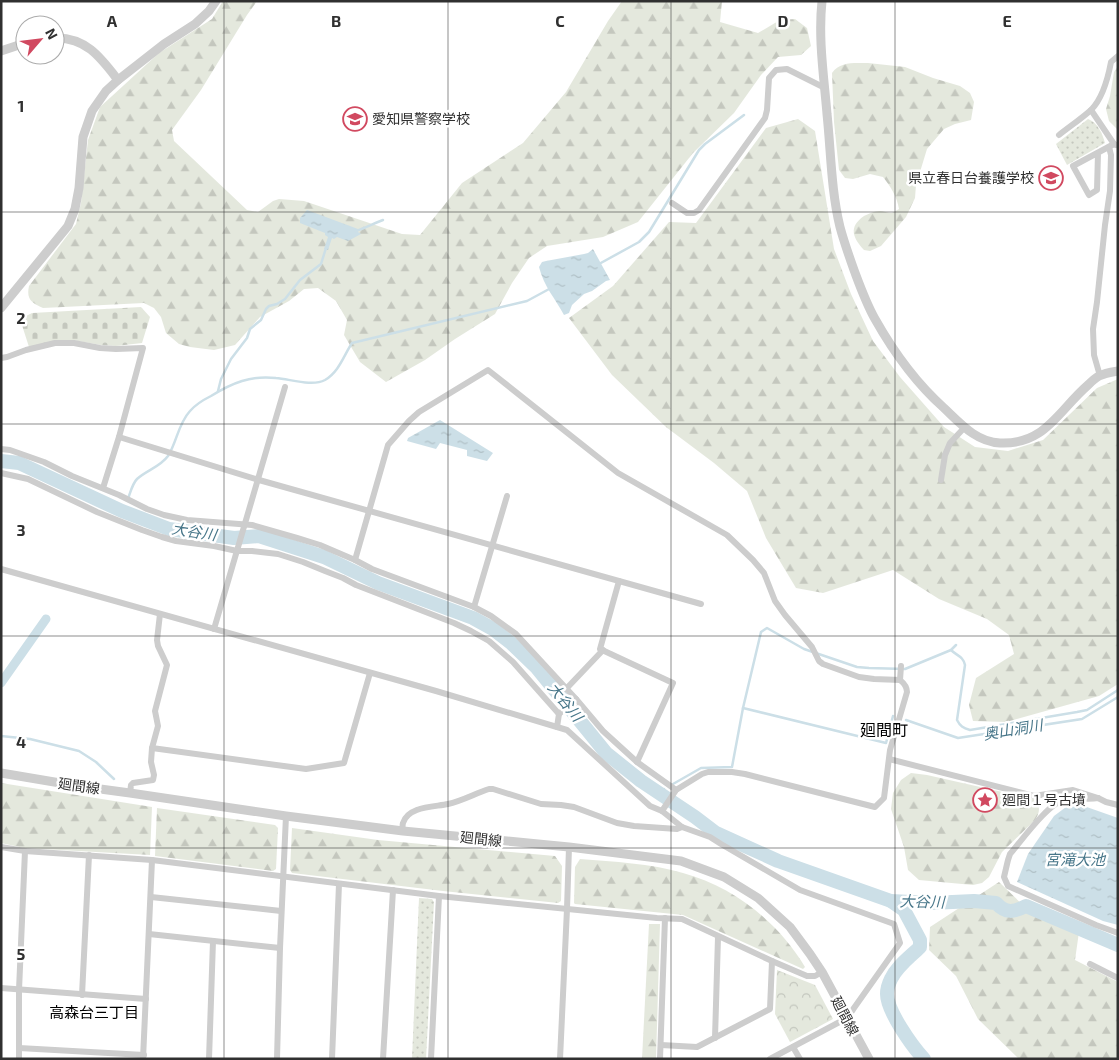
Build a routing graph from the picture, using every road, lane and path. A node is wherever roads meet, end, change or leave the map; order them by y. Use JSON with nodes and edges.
{"nodes":[{"id":1,"x":216,"y":1,"type":"edge"},
{"id":2,"x":822,"y":1,"type":"edge"},
{"id":3,"x":65,"y":39,"type":"edge"},
{"id":4,"x":15,"y":46,"type":"edge"},
{"id":5,"x":1,"y":51,"type":"edge"},
{"id":6,"x":1118,"y":56,"type":"edge"},
{"id":7,"x":118,"y":80,"type":"junction"},
{"id":8,"x":825,"y":88,"type":"junction"},
{"id":9,"x":1091,"y":110,"type":"junction"},
{"id":10,"x":1059,"y":135,"type":"dead end"},
{"id":11,"x":1113,"y":145,"type":"edge"},
{"id":12,"x":1098,"y":153,"type":"junction"},
{"id":13,"x":672,"y":203,"type":"dead end"},
{"id":14,"x":1,"y":308,"type":"edge"},
{"id":15,"x":1,"y":358,"type":"edge"},
{"id":16,"x":1118,"y":371,"type":"edge"},
{"id":17,"x":1100,"y":376,"type":"junction"},
{"id":18,"x":285,"y":387,"type":"dead end"},
{"id":19,"x":964,"y":428,"type":"junction"},
{"id":20,"x":119,"y":437,"type":"junction"},
{"id":21,"x":1,"y":449,"type":"edge"},
{"id":22,"x":1,"y":473,"type":"edge"},
{"id":23,"x":259,"y":480,"type":"junction"},
{"id":24,"x":941,"y":480,"type":"dead end"},
{"id":25,"x":103,"y":488,"type":"junction"},
{"id":26,"x":507,"y":496,"type":"dead end"},
{"id":27,"x":370,"y":510,"type":"junction"},
{"id":28,"x":245,"y":525,"type":"junction"},
{"id":29,"x":492,"y":545,"type":"junction"},
{"id":30,"x":238,"y":550,"type":"junction"},
{"id":31,"x":355,"y":560,"type":"junction"},
{"id":32,"x":1,"y":569,"type":"edge"},
{"id":33,"x":619,"y":581,"type":"junction"},
{"id":34,"x":701,"y":604,"type":"dead end"},
{"id":35,"x":474,"y":607,"type":"junction"},
{"id":36,"x":160,"y":614,"type":"junction"},
{"id":37,"x":214,"y":629,"type":"junction"},
{"id":38,"x":603,"y":650,"type":"junction"},
{"id":39,"x":901,"y":669,"type":"dead end"},
{"id":40,"x":370,"y":673,"type":"junction"},
{"id":41,"x":900,"y":680,"type":"junction"},
{"id":42,"x":566,"y":689,"type":"junction"},
{"id":43,"x":576,"y":699,"type":"junction"},
{"id":44,"x":559,"y":714,"type":"junction"},
{"id":45,"x":557,"y":727,"type":"junction"},
{"id":46,"x":152,"y":748,"type":"junction"},
{"id":47,"x":889,"y":759,"type":"junction"},
{"id":48,"x":637,"y":762,"type":"junction"},
{"id":49,"x":1,"y":773,"type":"edge"},
{"id":50,"x":676,"y":790,"type":"junction"},
{"id":51,"x":130,"y":792,"type":"junction"},
{"id":52,"x":1098,"y":798,"type":"junction"},
{"id":53,"x":1118,"y":805,"type":"edge"},
{"id":54,"x":663,"y":808,"type":"junction"},
{"id":55,"x":286,"y":816,"type":"junction"},
{"id":56,"x":682,"y":827,"type":"junction"},
{"id":57,"x":403,"y":831,"type":"junction"},
{"id":58,"x":1,"y":847,"type":"edge"},
{"id":59,"x":569,"y":848,"type":"junction"},
{"id":60,"x":25,"y":851,"type":"junction"},
{"id":61,"x":89,"y":855,"type":"junction"},
{"id":62,"x":152,"y":860,"type":"junction"},
{"id":63,"x":283,"y":876,"type":"junction"},
{"id":64,"x":339,"y":884,"type":"junction"},
{"id":65,"x":393,"y":890,"type":"junction"},
{"id":66,"x":440,"y":896,"type":"junction"},
{"id":67,"x":151,"y":897,"type":"junction"},
{"id":68,"x":567,"y":909,"type":"junction"},
{"id":69,"x":281,"y":911,"type":"junction"},
{"id":70,"x":665,"y":918,"type":"junction"},
{"id":71,"x":1118,"y":933,"type":"edge"},
{"id":72,"x":149,"y":934,"type":"junction"},
{"id":73,"x":718,"y":937,"type":"junction"},
{"id":74,"x":213,"y":941,"type":"junction"},
{"id":75,"x":280,"y":948,"type":"junction"},
{"id":76,"x":772,"y":961,"type":"junction"},
{"id":77,"x":1090,"y":964,"type":"dead end"},
{"id":78,"x":822,"y":972,"type":"junction"},
{"id":79,"x":1118,"y":978,"type":"edge"},
{"id":80,"x":1,"y":988,"type":"edge"},
{"id":81,"x":19,"y":990,"type":"junction"},
{"id":82,"x":82,"y":995,"type":"junction"},
{"id":83,"x":146,"y":1000,"type":"junction"},
{"id":84,"x":846,"y":1016,"type":"junction"},
{"id":85,"x":715,"y":1038,"type":"junction"},
{"id":86,"x":661,"y":1045,"type":"junction"},
{"id":87,"x":793,"y":1047,"type":"junction"},
{"id":88,"x":19,"y":1048,"type":"junction"},
{"id":89,"x":77,"y":1055,"type":"edge"},
{"id":90,"x":143,"y":1057,"type":"edge"},
{"id":91,"x":19,"y":1059,"type":"edge"},
{"id":92,"x":209,"y":1059,"type":"edge"},
{"id":93,"x":277,"y":1059,"type":"edge"},
{"id":94,"x":332,"y":1059,"type":"edge"},
{"id":95,"x":383,"y":1059,"type":"edge"},
{"id":96,"x":431,"y":1059,"type":"edge"},
{"id":97,"x":560,"y":1059,"type":"edge"},
{"id":98,"x":660,"y":1059,"type":"edge"},
{"id":99,"x":770,"y":1059,"type":"edge"},
{"id":100,"x":800,"y":1059,"type":"edge"},
{"id":101,"x":869,"y":1059,"type":"edge"}],
"edges":[{"from":1,"to":7,"type":"street"},
{"from":2,"to":8,"type":"street"},
{"from":3,"to":7,"type":"street"},
{"from":4,"to":5,"type":"street"},
{"from":6,"to":9,"type":"street"},
{"from":7,"to":14,"type":"street"},
{"from":8,"to":13,"type":"street"},
{"from":8,"to":19,"type":"street"},
{"from":9,"to":10,"type":"street"},
{"from":9,"to":11,"type":"street"},
{"from":11,"to":12,"type":"street"},
{"from":11,"to":17,"type":"street"},
{"from":12,"to":12,"type":"street"},
{"from":15,"to":20,"type":"street"},
{"from":16,"to":17,"type":"street"},
{"from":17,"to":19,"type":"street"},
{"from":18,"to":23,"type":"street"},
{"from":19,"to":24,"type":"street"},
{"from":20,"to":23,"type":"street"},
{"from":20,"to":25,"type":"street"},
{"from":21,"to":25,"type":"street"},
{"from":22,"to":30,"type":"street"},
{"from":23,"to":27,"type":"street"},
{"from":23,"to":28,"type":"street"},
{"from":25,"to":28,"type":"street"},
{"from":26,"to":29,"type":"street"},
{"from":27,"to":29,"type":"street"},
{"from":27,"to":31,"type":"street"},
{"from":27,"to":41,"type":"street"},
{"from":28,"to":30,"type":"street"},
{"from":28,"to":31,"type":"street"},
{"from":29,"to":33,"type":"street"},
{"from":29,"to":35,"type":"street"},
{"from":30,"to":37,"type":"street"},
{"from":30,"to":44,"type":"street"},
{"from":31,"to":35,"type":"street"},
{"from":32,"to":36,"type":"street"},
{"from":33,"to":34,"type":"street"},
{"from":33,"to":38,"type":"street"},
{"from":35,"to":42,"type":"street"},
{"from":36,"to":37,"type":"street"},
{"from":36,"to":46,"type":"street"},
{"from":37,"to":40,"type":"street"},
{"from":38,"to":42,"type":"street"},
{"from":38,"to":48,"type":"street"},
{"from":39,"to":41,"type":"street"},
{"from":40,"to":45,"type":"street"},
{"from":40,"to":46,"type":"street"},
{"from":41,"to":47,"type":"street"},
{"from":42,"to":43,"type":"street"},
{"from":43,"to":44,"type":"street"},
{"from":43,"to":48,"type":"street"},
{"from":44,"to":45,"type":"street"},
{"from":45,"to":54,"type":"street"},
{"from":46,"to":51,"type":"street"},
{"from":47,"to":50,"type":"street"},
{"from":47,"to":52,"type":"street"},
{"from":48,"to":50,"type":"street"},
{"from":49,"to":51,"type":"street","name":"廻間線"},
{"from":50,"to":54,"type":"street"},
{"from":51,"to":55,"type":"street","name":"廻間線"},
{"from":52,"to":53,"type":"street"},
{"from":52,"to":71,"type":"street"},
{"from":54,"to":56,"type":"street"},
{"from":55,"to":57,"type":"street","name":"廻間線"},
{"from":55,"to":63,"type":"street"},
{"from":56,"to":57,"type":"street"},
{"from":56,"to":84,"type":"street"},
{"from":57,"to":59,"type":"street","name":"廻間線"},
{"from":58,"to":60,"type":"street"},
{"from":59,"to":68,"type":"street"},
{"from":59,"to":78,"type":"street","name":"廻間線"},
{"from":60,"to":61,"type":"street"},
{"from":60,"to":81,"type":"street"},
{"from":61,"to":62,"type":"street"},
{"from":61,"to":82,"type":"street"},
{"from":62,"to":63,"type":"street"},
{"from":62,"to":67,"type":"street"},
{"from":63,"to":64,"type":"street"},
{"from":63,"to":69,"type":"street"},
{"from":64,"to":65,"type":"street"},
{"from":64,"to":94,"type":"street"},
{"from":65,"to":66,"type":"street"},
{"from":65,"to":95,"type":"street"},
{"from":66,"to":68,"type":"street"},
{"from":66,"to":96,"type":"street"},
{"from":67,"to":69,"type":"street"},
{"from":67,"to":72,"type":"street"},
{"from":68,"to":70,"type":"street"},
{"from":68,"to":97,"type":"street"},
{"from":69,"to":75,"type":"street"},
{"from":70,"to":73,"type":"street"},
{"from":70,"to":86,"type":"street"},
{"from":72,"to":74,"type":"street"},
{"from":72,"to":83,"type":"street"},
{"from":73,"to":76,"type":"street"},
{"from":73,"to":85,"type":"street"},
{"from":74,"to":75,"type":"street"},
{"from":74,"to":92,"type":"street"},
{"from":75,"to":93,"type":"street"},
{"from":76,"to":78,"type":"street"},
{"from":76,"to":85,"type":"street"},
{"from":77,"to":79,"type":"street"},
{"from":78,"to":84,"type":"street","name":"廻間線"},
{"from":80,"to":81,"type":"street"},
{"from":81,"to":82,"type":"street"},
{"from":81,"to":88,"type":"street"},
{"from":82,"to":83,"type":"street"},
{"from":83,"to":90,"type":"street"},
{"from":84,"to":87,"type":"street"},
{"from":84,"to":101,"type":"street","name":"廻間線"},
{"from":85,"to":86,"type":"street"},
{"from":86,"to":98,"type":"street"},
{"from":87,"to":99,"type":"street"},
{"from":87,"to":100,"type":"street"},
{"from":88,"to":89,"type":"street"},
{"from":88,"to":91,"type":"street"},
{"from":89,"to":90,"type":"street"}]}
